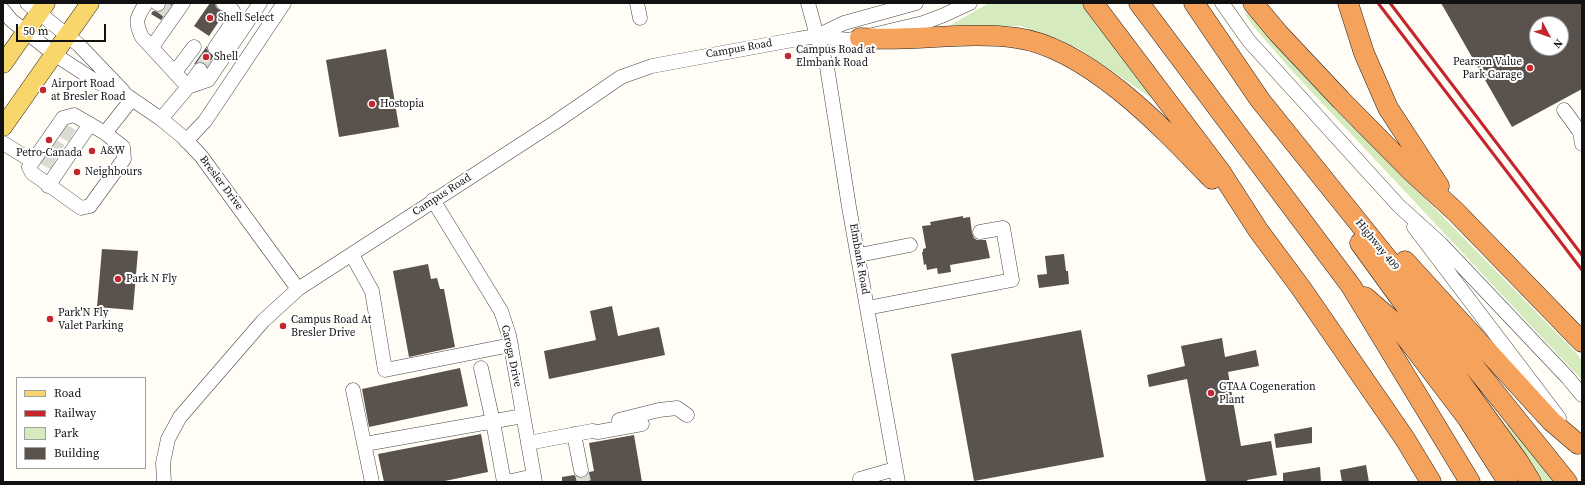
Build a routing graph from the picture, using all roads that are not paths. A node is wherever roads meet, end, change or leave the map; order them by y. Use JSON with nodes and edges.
{"nodes":[{"id":1,"x":90,"y":3,"type":"edge"},
{"id":2,"x":154,"y":3,"type":"edge"},
{"id":3,"x":223,"y":3,"type":"edge"},
{"id":4,"x":284,"y":3,"type":"edge"},
{"id":5,"x":637,"y":3,"type":"edge"},
{"id":6,"x":808,"y":3,"type":"edge"},
{"id":7,"x":916,"y":3,"type":"edge"},
{"id":8,"x":970,"y":3,"type":"edge"},
{"id":9,"x":1093,"y":3,"type":"edge"},
{"id":10,"x":1139,"y":3,"type":"edge"},
{"id":11,"x":1194,"y":3,"type":"edge"},
{"id":12,"x":1222,"y":3,"type":"edge"},
{"id":13,"x":1253,"y":3,"type":"edge"},
{"id":14,"x":1348,"y":3,"type":"edge"},
{"id":15,"x":259,"y":4,"type":"edge"},
{"id":16,"x":37,"y":6,"type":"edge"},
{"id":17,"x":178,"y":8,"type":"edge"},
{"id":18,"x":3,"y":10,"type":"edge"},
{"id":19,"x":275,"y":17,"type":"junction"},
{"id":20,"x":640,"y":18,"type":"dead end"},
{"id":21,"x":26,"y":32,"type":"junction"},
{"id":22,"x":67,"y":35,"type":"junction"},
{"id":23,"x":817,"y":36,"type":"junction"},
{"id":24,"x":860,"y":38,"type":"junction"},
{"id":25,"x":224,"y":43,"type":"junction"},
{"id":26,"x":152,"y":47,"type":"junction"},
{"id":27,"x":194,"y":47,"type":"dead end"},
{"id":28,"x":54,"y":54,"type":"junction"},
{"id":29,"x":3,"y":64,"type":"edge"},
{"id":30,"x":200,"y":70,"type":"tunnel mouth"},
{"id":31,"x":175,"y":72,"type":"junction"},
{"id":32,"x":188,"y":87,"type":"junction"},
{"id":33,"x":129,"y":97,"type":"junction"},
{"id":34,"x":1564,"y":110,"type":"dead end"},
{"id":35,"x":161,"y":119,"type":"junction"},
{"id":36,"x":90,"y":124,"type":"junction"},
{"id":37,"x":3,"y":128,"type":"edge"},
{"id":38,"x":105,"y":133,"type":"junction"},
{"id":39,"x":67,"y":134,"type":"junction"},
{"id":40,"x":186,"y":141,"type":"junction"},
{"id":41,"x":3,"y":143,"type":"edge"},
{"id":42,"x":1582,"y":144,"type":"edge"},
{"id":43,"x":57,"y":148,"type":"junction"},
{"id":44,"x":46,"y":160,"type":"junction"},
{"id":45,"x":48,"y":186,"type":"junction"},
{"id":46,"x":1331,"y":189,"type":"junction"},
{"id":47,"x":433,"y":200,"type":"junction"},
{"id":48,"x":1399,"y":206,"type":"junction"},
{"id":49,"x":1456,"y":212,"type":"junction"},
{"id":50,"x":1258,"y":230,"type":"junction"},
{"id":51,"x":980,"y":232,"type":"dead end"},
{"id":52,"x":910,"y":245,"type":"dead end"},
{"id":53,"x":352,"y":254,"type":"junction"},
{"id":54,"x":859,"y":254,"type":"junction"},
{"id":55,"x":1351,"y":286,"type":"junction"},
{"id":56,"x":298,"y":289,"type":"junction"},
{"id":57,"x":867,"y":308,"type":"junction"},
{"id":58,"x":1582,"y":342,"type":"edge"},
{"id":59,"x":511,"y":345,"type":"junction"},
{"id":60,"x":481,"y":368,"type":"dead end"},
{"id":61,"x":353,"y":390,"type":"dead end"},
{"id":62,"x":1582,"y":395,"type":"edge"},
{"id":63,"x":687,"y":415,"type":"dead end"},
{"id":64,"x":523,"y":416,"type":"junction"},
{"id":65,"x":493,"y":422,"type":"junction"},
{"id":66,"x":619,"y":424,"type":"junction"},
{"id":67,"x":642,"y":424,"type":"dead end"},
{"id":68,"x":574,"y":434,"type":"junction"},
{"id":69,"x":528,"y":443,"type":"junction"},
{"id":70,"x":365,"y":444,"type":"junction"},
{"id":71,"x":1580,"y":446,"type":"edge"},
{"id":72,"x":581,"y":470,"type":"tunnel mouth"},
{"id":73,"x":897,"y":476,"type":"edge"},
{"id":74,"x":534,"y":479,"type":"edge"},
{"id":75,"x":164,"y":482,"type":"edge"},
{"id":76,"x":372,"y":482,"type":"edge"},
{"id":77,"x":506,"y":482,"type":"edge"},
{"id":78,"x":861,"y":482,"type":"edge"},
{"id":79,"x":1431,"y":482,"type":"edge"},
{"id":80,"x":1470,"y":482,"type":"edge"},
{"id":81,"x":1508,"y":482,"type":"edge"},
{"id":82,"x":1531,"y":482,"type":"edge"},
{"id":83,"x":1567,"y":482,"type":"edge"}],
"edges":[{"from":1,"to":22,"type":"main road"},
{"from":2,"to":26,"type":"street"},
{"from":3,"to":25,"type":"street"},
{"from":4,"to":19,"type":"street"},
{"from":5,"to":20,"type":"street"},
{"from":6,"to":23,"type":"street","name":"Elmbank Road"},
{"from":7,"to":23,"type":"street","name":"Campus Road"},
{"from":8,"to":24,"type":"street","name":"Campus Road"},
{"from":9,"to":50,"type":"highway"},
{"from":10,"to":55,"type":"highway"},
{"from":11,"to":46,"type":"highway","name":"Highway 409"},
{"from":12,"to":48,"type":"street"},
{"from":13,"to":49,"type":"highway"},
{"from":14,"to":49,"type":"highway"},
{"from":15,"to":19,"type":"street"},
{"from":15,"to":25,"type":"street"},
{"from":16,"to":21,"type":"main road"},
{"from":16,"to":22,"type":"street","name":"Bresler Drive"},
{"from":17,"to":26,"type":"street"},
{"from":18,"to":21,"type":"street","name":"Bresler Drive"},
{"from":19,"to":40,"type":"street"},
{"from":21,"to":28,"type":"street","name":"Bresler Drive"},
{"from":21,"to":29,"type":"main road"},
{"from":22,"to":28,"type":"main road"},
{"from":22,"to":33,"type":"street","name":"Bresler Drive"},
{"from":23,"to":24,"type":"street","name":"Campus Road"},
{"from":23,"to":47,"type":"street","name":"Campus Road"},
{"from":23,"to":54,"type":"street","name":"Elmbank Road"},
{"from":24,"to":50,"type":"highway"},
{"from":25,"to":32,"type":"street"},
{"from":26,"to":31,"type":"street"},
{"from":27,"to":31,"type":"street"},
{"from":28,"to":33,"type":"street","name":"Bresler Drive"},
{"from":28,"to":37,"type":"main road"},
{"from":30,"to":32,"type":"street"},
{"from":31,"to":32,"type":"street"},
{"from":32,"to":35,"type":"street"},
{"from":33,"to":35,"type":"street","name":"Bresler Drive"},
{"from":33,"to":38,"type":"street"},
{"from":34,"to":42,"type":"street"},
{"from":35,"to":40,"type":"street","name":"Bresler Drive"},
{"from":36,"to":38,"type":"street"},
{"from":36,"to":39,"type":"street"},
{"from":36,"to":39,"type":"street"},
{"from":38,"to":45,"type":"street"},
{"from":39,"to":43,"type":"street"},
{"from":39,"to":43,"type":"street"},
{"from":40,"to":56,"type":"street","name":"Bresler Drive"},
{"from":41,"to":44,"type":"street"},
{"from":43,"to":44,"type":"street"},
{"from":43,"to":44,"type":"street"},
{"from":44,"to":45,"type":"street"},
{"from":44,"to":45,"type":"street"},
{"from":46,"to":71,"type":"highway"},
{"from":46,"to":82,"type":"highway"},
{"from":46,"to":83,"type":"highway","name":"Highway 409"},
{"from":47,"to":53,"type":"street","name":"Campus Road"},
{"from":47,"to":59,"type":"street","name":"Caroga Drive"},
{"from":48,"to":62,"type":"street"},
{"from":48,"to":71,"type":"street"},
{"from":49,"to":58,"type":"highway"},
{"from":50,"to":79,"type":"highway"},
{"from":51,"to":57,"type":"street"},
{"from":52,"to":54,"type":"street"},
{"from":53,"to":56,"type":"street","name":"Campus Road"},
{"from":53,"to":59,"type":"street"},
{"from":54,"to":57,"type":"street","name":"Elmbank Road"},
{"from":55,"to":80,"type":"highway"},
{"from":55,"to":81,"type":"highway"},
{"from":56,"to":75,"type":"street","name":"Campus Road"},
{"from":57,"to":73,"type":"street","name":"Elmbank Road"},
{"from":59,"to":64,"type":"street","name":"Caroga Drive"},
{"from":60,"to":65,"type":"street"},
{"from":61,"to":70,"type":"street"},
{"from":63,"to":66,"type":"street"},
{"from":64,"to":65,"type":"street"},
{"from":64,"to":69,"type":"street","name":"Caroga Drive"},
{"from":65,"to":70,"type":"street"},
{"from":65,"to":77,"type":"street"},
{"from":66,"to":67,"type":"street"},
{"from":66,"to":68,"type":"street"},
{"from":68,"to":69,"type":"street"},
{"from":68,"to":72,"type":"street"},
{"from":69,"to":74,"type":"street","name":"Caroga Drive"},
{"from":70,"to":76,"type":"street"},
{"from":73,"to":78,"type":"street"},
{"from":74,"to":77,"type":"street"}]}
